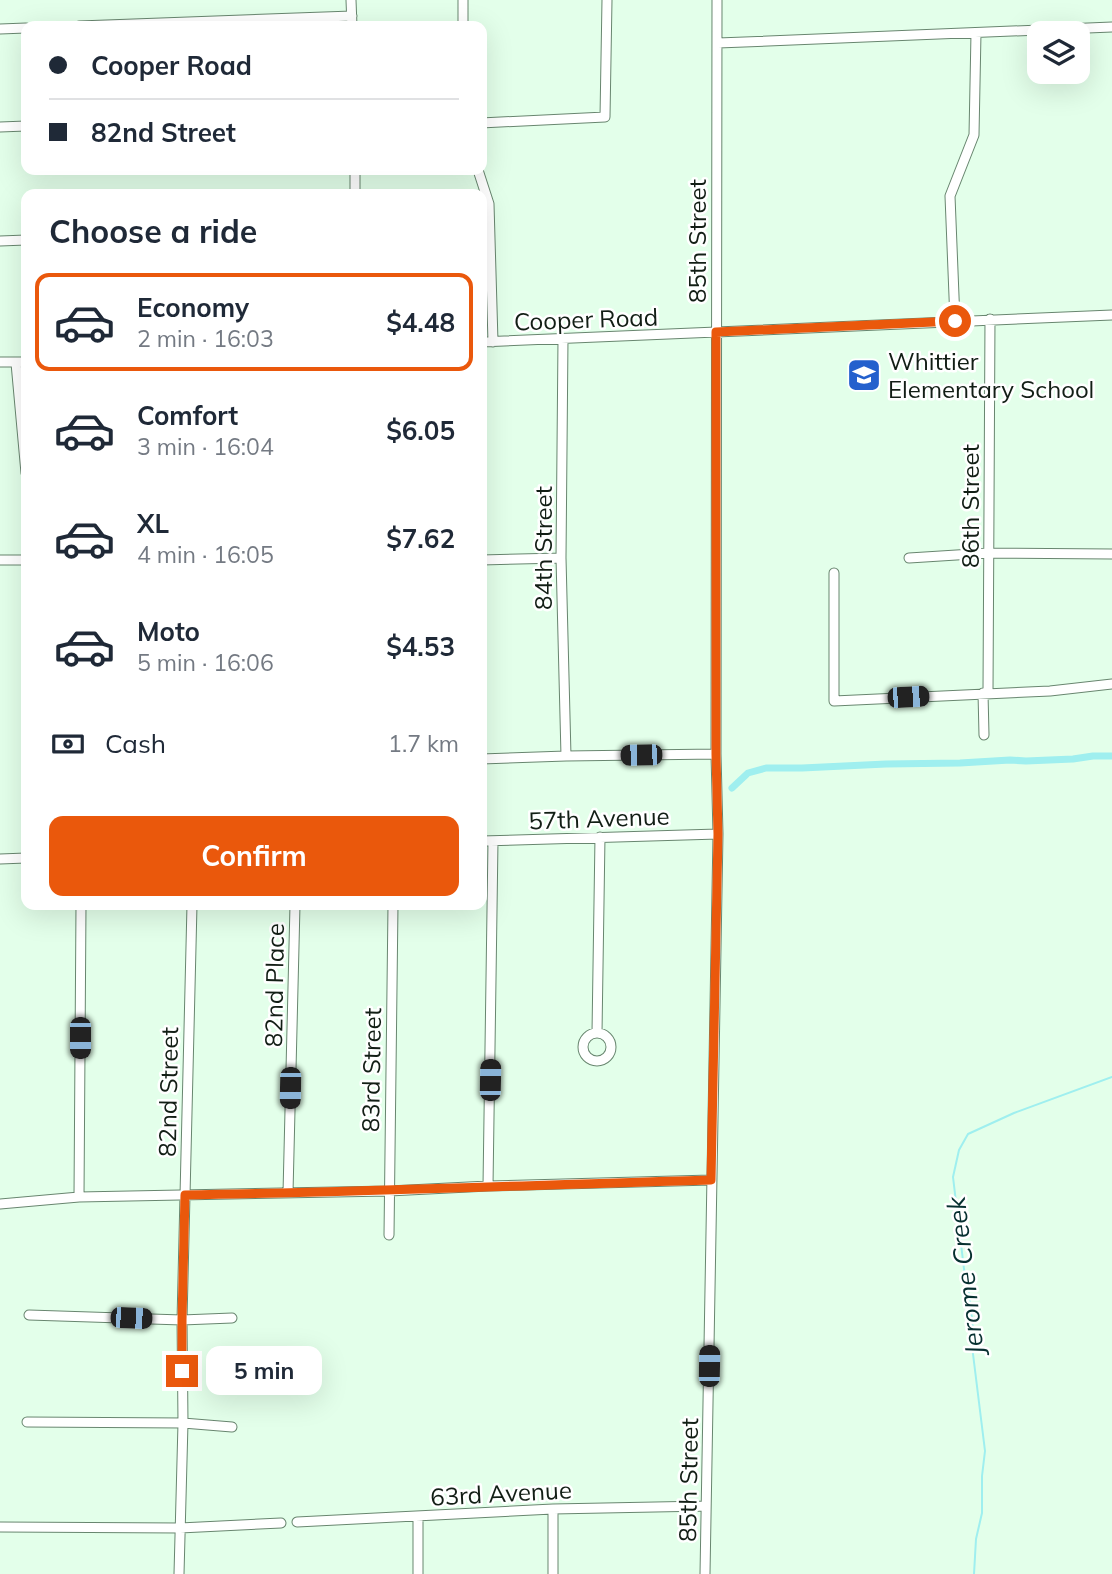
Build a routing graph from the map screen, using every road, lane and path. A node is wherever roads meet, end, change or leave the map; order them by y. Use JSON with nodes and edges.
{"nodes":[{"id":1,"x":351,"y":0,"type":"edge"},
{"id":2,"x":463,"y":0,"type":"edge"},
{"id":3,"x":607,"y":0,"type":"edge"},
{"id":4,"x":717,"y":0,"type":"edge"},
{"id":5,"x":352,"y":21,"type":"edge"},
{"id":6,"x":463,"y":21,"type":"edge"},
{"id":7,"x":1112,"y":27,"type":"edge"},
{"id":8,"x":21,"y":28,"type":"edge"},
{"id":9,"x":0,"y":29,"type":"edge"},
{"id":10,"x":976,"y":33,"type":"junction"},
{"id":11,"x":718,"y":43,"type":"junction"},
{"id":12,"x":487,"y":123,"type":"edge"},
{"id":13,"x":21,"y":126,"type":"edge"},
{"id":14,"x":0,"y":127,"type":"edge"},
{"id":15,"x":487,"y":198,"type":"edge"},
{"id":16,"x":21,"y":240,"type":"edge"},
{"id":17,"x":0,"y":241,"type":"edge"},
{"id":18,"x":1112,"y":315,"type":"edge"},
{"id":19,"x":990,"y":319,"type":"junction"},
{"id":20,"x":955,"y":321,"type":"junction"},
{"id":21,"x":716,"y":332,"type":"junction"},
{"id":22,"x":563,"y":339,"type":"junction"},
{"id":23,"x":487,"y":342,"type":"edge"},
{"id":24,"x":493,"y":342,"type":"junction"},
{"id":25,"x":0,"y":362,"type":"edge"},
{"id":26,"x":21,"y":362,"type":"edge"},
{"id":27,"x":988,"y":553,"type":"junction"},
{"id":28,"x":1112,"y":554,"type":"edge"},
{"id":29,"x":561,"y":558,"type":"junction"},
{"id":30,"x":909,"y":558,"type":"dead end"},
{"id":31,"x":0,"y":560,"type":"edge"},
{"id":32,"x":21,"y":560,"type":"edge"},
{"id":33,"x":487,"y":560,"type":"edge"},
{"id":34,"x":834,"y":573,"type":"dead end"},
{"id":35,"x":1112,"y":684,"type":"edge"},
{"id":36,"x":986,"y":693,"type":"junction"},
{"id":37,"x":984,"y":735,"type":"dead end"},
{"id":38,"x":716,"y":754,"type":"junction"},
{"id":39,"x":566,"y":756,"type":"junction"},
{"id":40,"x":487,"y":759,"type":"edge"},
{"id":41,"x":718,"y":834,"type":"junction"},
{"id":42,"x":600,"y":836,"type":"junction"},
{"id":43,"x":487,"y":841,"type":"edge"},
{"id":44,"x":493,"y":841,"type":"junction"},
{"id":45,"x":21,"y":858,"type":"edge"},
{"id":46,"x":0,"y":859,"type":"edge"},
{"id":47,"x":81,"y":910,"type":"edge"},
{"id":48,"x":192,"y":910,"type":"edge"},
{"id":49,"x":295,"y":910,"type":"edge"},
{"id":50,"x":393,"y":910,"type":"edge"},
{"id":51,"x":597,"y":1033,"type":"dead end"},
{"id":52,"x":711,"y":1180,"type":"junction"},
{"id":53,"x":488,"y":1186,"type":"junction"},
{"id":54,"x":389,"y":1191,"type":"junction"},
{"id":55,"x":288,"y":1193,"type":"junction"},
{"id":56,"x":185,"y":1195,"type":"junction"},
{"id":57,"x":79,"y":1197,"type":"junction"},
{"id":58,"x":0,"y":1204,"type":"edge"},
{"id":59,"x":389,"y":1235,"type":"dead end"},
{"id":60,"x":29,"y":1315,"type":"dead end"},
{"id":61,"x":232,"y":1318,"type":"dead end"},
{"id":62,"x":182,"y":1320,"type":"junction"},
{"id":63,"x":27,"y":1422,"type":"dead end"},
{"id":64,"x":183,"y":1423,"type":"junction"},
{"id":65,"x":232,"y":1427,"type":"dead end"},
{"id":66,"x":706,"y":1506,"type":"junction"},
{"id":67,"x":553,"y":1509,"type":"junction"},
{"id":68,"x":418,"y":1517,"type":"junction"},
{"id":69,"x":297,"y":1522,"type":"dead end"},
{"id":70,"x":282,"y":1523,"type":"dead end"},
{"id":71,"x":0,"y":1527,"type":"edge"},
{"id":72,"x":180,"y":1528,"type":"junction"},
{"id":73,"x":179,"y":1574,"type":"edge"},
{"id":74,"x":418,"y":1574,"type":"edge"},
{"id":75,"x":553,"y":1574,"type":"edge"},
{"id":76,"x":705,"y":1574,"type":"edge"}],
"edges":[{"from":1,"to":5,"type":"street"},
{"from":2,"to":6,"type":"street"},
{"from":3,"to":12,"type":"street"},
{"from":4,"to":11,"type":"street","name":"85th Street"},
{"from":7,"to":10,"type":"street"},
{"from":8,"to":9,"type":"street"},
{"from":10,"to":11,"type":"street"},
{"from":10,"to":20,"type":"street"},
{"from":11,"to":21,"type":"street","name":"85th Street"},
{"from":13,"to":14,"type":"street"},
{"from":15,"to":24,"type":"street"},
{"from":16,"to":17,"type":"street"},
{"from":18,"to":19,"type":"street","name":"Cooper Road"},
{"from":19,"to":20,"type":"street","name":"Cooper Road"},
{"from":19,"to":27,"type":"street","name":"86th Street"},
{"from":20,"to":21,"type":"street","name":"Cooper Road"},
{"from":21,"to":22,"type":"street","name":"Cooper Road"},
{"from":21,"to":38,"type":"street","name":"85th Street"},
{"from":22,"to":24,"type":"street","name":"Cooper Road"},
{"from":22,"to":29,"type":"street","name":"84th Street"},
{"from":23,"to":24,"type":"street","name":"Cooper Road"},
{"from":25,"to":26,"type":"street"},
{"from":27,"to":28,"type":"street"},
{"from":27,"to":30,"type":"street"},
{"from":27,"to":36,"type":"street","name":"86th Street"},
{"from":29,"to":33,"type":"street"},
{"from":29,"to":39,"type":"street","name":"84th Street"},
{"from":31,"to":32,"type":"street"},
{"from":34,"to":36,"type":"street"},
{"from":35,"to":36,"type":"street"},
{"from":36,"to":37,"type":"street","name":"86th Street"},
{"from":38,"to":39,"type":"street"},
{"from":38,"to":41,"type":"street","name":"85th Street"},
{"from":39,"to":40,"type":"street"},
{"from":41,"to":42,"type":"street","name":"57th Avenue"},
{"from":41,"to":52,"type":"street","name":"85th Street"},
{"from":42,"to":44,"type":"street","name":"57th Avenue"},
{"from":42,"to":51,"type":"street"},
{"from":43,"to":44,"type":"street","name":"57th Avenue"},
{"from":44,"to":53,"type":"street"},
{"from":45,"to":46,"type":"street"},
{"from":47,"to":57,"type":"street"},
{"from":48,"to":56,"type":"street","name":"82nd Street"},
{"from":49,"to":55,"type":"street","name":"82nd Place"},
{"from":50,"to":54,"type":"street","name":"83rd Street"},
{"from":52,"to":53,"type":"street"},
{"from":52,"to":66,"type":"street","name":"85th Street"},
{"from":53,"to":54,"type":"street"},
{"from":54,"to":55,"type":"street"},
{"from":54,"to":59,"type":"street","name":"83rd Street"},
{"from":55,"to":56,"type":"street"},
{"from":56,"to":57,"type":"street"},
{"from":56,"to":62,"type":"street","name":"82nd Street"},
{"from":57,"to":58,"type":"street"},
{"from":60,"to":62,"type":"street"},
{"from":61,"to":62,"type":"street"},
{"from":62,"to":64,"type":"street","name":"82nd Street"},
{"from":63,"to":64,"type":"street"},
{"from":64,"to":65,"type":"street"},
{"from":64,"to":72,"type":"street","name":"82nd Street"},
{"from":66,"to":67,"type":"street","name":"63rd Avenue"},
{"from":66,"to":76,"type":"street","name":"85th Street"},
{"from":67,"to":68,"type":"street","name":"63rd Avenue"},
{"from":67,"to":75,"type":"street"},
{"from":68,"to":69,"type":"street","name":"63rd Avenue"},
{"from":68,"to":74,"type":"street"},
{"from":70,"to":72,"type":"street"},
{"from":71,"to":72,"type":"street"},
{"from":72,"to":73,"type":"street","name":"82nd Street"}]}
